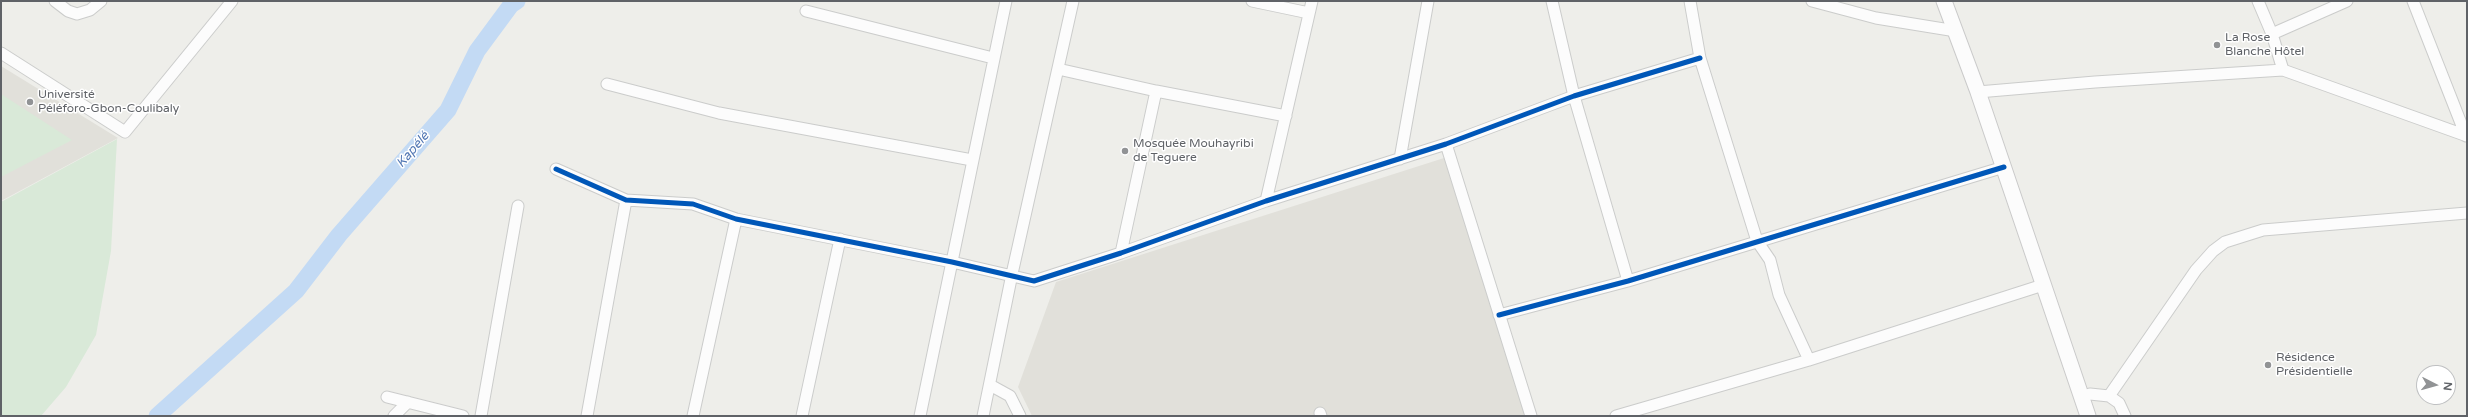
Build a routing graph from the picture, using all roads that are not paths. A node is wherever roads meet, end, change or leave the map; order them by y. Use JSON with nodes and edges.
{"nodes":[{"id":1,"x":55,"y":1,"type":"edge"},
{"id":2,"x":101,"y":1,"type":"edge"},
{"id":3,"x":232,"y":1,"type":"edge"},
{"id":4,"x":1006,"y":1,"type":"edge"},
{"id":5,"x":1074,"y":1,"type":"edge"},
{"id":6,"x":1252,"y":1,"type":"edge"},
{"id":7,"x":1312,"y":1,"type":"edge"},
{"id":8,"x":1428,"y":1,"type":"edge"},
{"id":9,"x":1552,"y":1,"type":"edge"},
{"id":10,"x":1690,"y":1,"type":"edge"},
{"id":11,"x":1812,"y":1,"type":"edge"},
{"id":12,"x":1944,"y":1,"type":"edge"},
{"id":13,"x":2258,"y":1,"type":"edge"},
{"id":14,"x":2347,"y":1,"type":"edge"},
{"id":15,"x":2413,"y":1,"type":"edge"},
{"id":16,"x":806,"y":10,"type":"dead end"},
{"id":17,"x":1309,"y":13,"type":"junction"},
{"id":18,"x":1956,"y":31,"type":"junction"},
{"id":19,"x":2272,"y":34,"type":"junction"},
{"id":20,"x":1,"y":53,"type":"edge"},
{"id":21,"x":993,"y":58,"type":"junction"},
{"id":22,"x":1700,"y":58,"type":"junction"},
{"id":23,"x":1058,"y":69,"type":"junction"},
{"id":24,"x":2283,"y":70,"type":"junction"},
{"id":25,"x":607,"y":84,"type":"dead end"},
{"id":26,"x":1156,"y":91,"type":"junction"},
{"id":27,"x":1978,"y":92,"type":"junction"},
{"id":28,"x":1574,"y":96,"type":"junction"},
{"id":29,"x":1286,"y":116,"type":"junction"},
{"id":30,"x":2466,"y":136,"type":"edge"},
{"id":31,"x":1446,"y":144,"type":"junction"},
{"id":32,"x":1400,"y":158,"type":"junction"},
{"id":33,"x":972,"y":160,"type":"junction"},
{"id":34,"x":2004,"y":167,"type":"junction"},
{"id":35,"x":556,"y":168,"type":"dead end"},
{"id":36,"x":626,"y":200,"type":"junction"},
{"id":37,"x":1266,"y":201,"type":"junction"},
{"id":38,"x":518,"y":206,"type":"dead end"},
{"id":39,"x":2467,"y":212,"type":"edge"},
{"id":40,"x":736,"y":219,"type":"junction"},
{"id":41,"x":840,"y":239,"type":"junction"},
{"id":42,"x":1756,"y":241,"type":"junction"},
{"id":43,"x":1121,"y":253,"type":"junction"},
{"id":44,"x":952,"y":262,"type":"junction"},
{"id":45,"x":1012,"y":274,"type":"junction"},
{"id":46,"x":1628,"y":281,"type":"junction"},
{"id":47,"x":2043,"y":285,"type":"junction"},
{"id":48,"x":1499,"y":315,"type":"junction"},
{"id":49,"x":1810,"y":360,"type":"junction"},
{"id":50,"x":990,"y":385,"type":"junction"},
{"id":51,"x":2109,"y":396,"type":"junction"},
{"id":52,"x":387,"y":397,"type":"dead end"},
{"id":53,"x":2081,"y":397,"type":"junction"},
{"id":54,"x":408,"y":402,"type":"junction"},
{"id":55,"x":394,"y":416,"type":"edge"},
{"id":56,"x":462,"y":416,"type":"edge"},
{"id":57,"x":480,"y":416,"type":"edge"},
{"id":58,"x":587,"y":416,"type":"edge"},
{"id":59,"x":693,"y":416,"type":"edge"},
{"id":60,"x":802,"y":416,"type":"edge"},
{"id":61,"x":920,"y":416,"type":"edge"},
{"id":62,"x":983,"y":416,"type":"edge"},
{"id":63,"x":1020,"y":416,"type":"edge"},
{"id":64,"x":1531,"y":416,"type":"edge"},
{"id":65,"x":1616,"y":416,"type":"edge"},
{"id":66,"x":2088,"y":416,"type":"edge"},
{"id":67,"x":2125,"y":416,"type":"edge"}],
"edges":[{"from":1,"to":2,"type":"street"},
{"from":3,"to":20,"type":"street"},
{"from":4,"to":21,"type":"street"},
{"from":5,"to":23,"type":"street"},
{"from":6,"to":17,"type":"street"},
{"from":7,"to":17,"type":"street"},
{"from":8,"to":32,"type":"street"},
{"from":9,"to":28,"type":"street"},
{"from":10,"to":22,"type":"street"},
{"from":11,"to":18,"type":"street"},
{"from":12,"to":18,"type":"street"},
{"from":13,"to":19,"type":"street"},
{"from":14,"to":19,"type":"street"},
{"from":15,"to":30,"type":"street"},
{"from":16,"to":21,"type":"street"},
{"from":17,"to":29,"type":"street"},
{"from":18,"to":27,"type":"street"},
{"from":19,"to":24,"type":"street"},
{"from":21,"to":33,"type":"street"},
{"from":22,"to":28,"type":"street"},
{"from":22,"to":42,"type":"street"},
{"from":23,"to":26,"type":"street"},
{"from":23,"to":45,"type":"street"},
{"from":24,"to":27,"type":"street"},
{"from":24,"to":30,"type":"street"},
{"from":25,"to":33,"type":"street"},
{"from":26,"to":29,"type":"street"},
{"from":26,"to":43,"type":"street"},
{"from":27,"to":34,"type":"street"},
{"from":28,"to":31,"type":"street"},
{"from":28,"to":46,"type":"street"},
{"from":29,"to":37,"type":"street"},
{"from":31,"to":32,"type":"street"},
{"from":31,"to":48,"type":"street"},
{"from":32,"to":37,"type":"street"},
{"from":33,"to":44,"type":"street"},
{"from":34,"to":42,"type":"street"},
{"from":34,"to":47,"type":"street"},
{"from":35,"to":36,"type":"street"},
{"from":36,"to":40,"type":"street"},
{"from":36,"to":58,"type":"street"},
{"from":37,"to":43,"type":"street"},
{"from":38,"to":57,"type":"street"},
{"from":39,"to":51,"type":"street"},
{"from":40,"to":41,"type":"street"},
{"from":40,"to":59,"type":"street"},
{"from":41,"to":44,"type":"street"},
{"from":41,"to":60,"type":"street"},
{"from":42,"to":46,"type":"street"},
{"from":42,"to":49,"type":"street"},
{"from":43,"to":45,"type":"street"},
{"from":44,"to":45,"type":"street"},
{"from":44,"to":61,"type":"street"},
{"from":45,"to":50,"type":"street"},
{"from":46,"to":48,"type":"street"},
{"from":47,"to":49,"type":"street"},
{"from":47,"to":53,"type":"street"},
{"from":48,"to":64,"type":"street"},
{"from":49,"to":65,"type":"street"},
{"from":50,"to":62,"type":"street"},
{"from":50,"to":63,"type":"street"},
{"from":51,"to":53,"type":"street"},
{"from":51,"to":67,"type":"street"},
{"from":52,"to":54,"type":"street"},
{"from":53,"to":66,"type":"street"},
{"from":54,"to":55,"type":"street"},
{"from":54,"to":56,"type":"street"}]}
